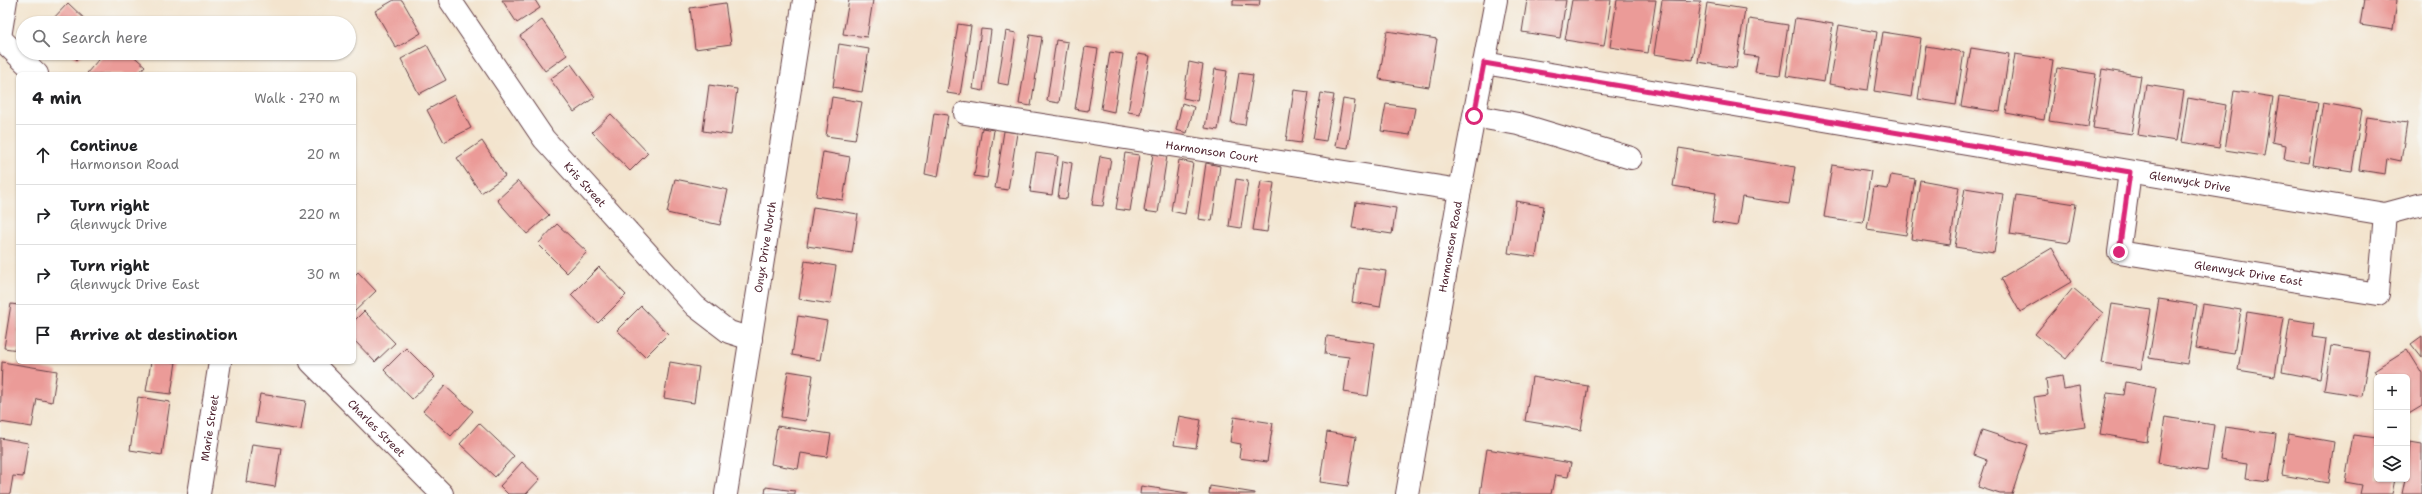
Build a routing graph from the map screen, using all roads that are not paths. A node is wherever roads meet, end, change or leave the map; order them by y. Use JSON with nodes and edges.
{"nodes":[{"id":1,"x":6,"y":0,"type":"edge"},
{"id":2,"x":450,"y":0,"type":"edge"},
{"id":3,"x":804,"y":0,"type":"edge"},
{"id":4,"x":1496,"y":0,"type":"edge"},
{"id":5,"x":0,"y":38,"type":"edge"},
{"id":6,"x":16,"y":54,"type":"edge"},
{"id":7,"x":23,"y":60,"type":"edge"},
{"id":8,"x":1484,"y":63,"type":"junction"},
{"id":9,"x":35,"y":72,"type":"edge"},
{"id":10,"x":965,"y":113,"type":"dead end"},
{"id":11,"x":1474,"y":116,"type":"junction"},
{"id":12,"x":1631,"y":158,"type":"dead end"},
{"id":13,"x":2130,"y":172,"type":"junction"},
{"id":14,"x":1460,"y":190,"type":"junction"},
{"id":15,"x":2422,"y":204,"type":"edge"},
{"id":16,"x":2385,"y":214,"type":"junction"},
{"id":17,"x":751,"y":340,"type":"junction"},
{"id":18,"x":220,"y":364,"type":"edge"},
{"id":19,"x":313,"y":364,"type":"edge"},
{"id":20,"x":199,"y":494,"type":"edge"},
{"id":21,"x":442,"y":494,"type":"edge"},
{"id":22,"x":726,"y":494,"type":"edge"},
{"id":23,"x":1408,"y":494,"type":"edge"}],
"edges":[{"from":1,"to":5,"type":"street"},
{"from":2,"to":17,"type":"street","name":"Kris Street"},
{"from":3,"to":17,"type":"street","name":"Onyx Drive North"},
{"from":4,"to":8,"type":"street","name":"Harmonson Road"},
{"from":5,"to":6,"type":"street"},
{"from":7,"to":9,"type":"street"},
{"from":8,"to":11,"type":"street","name":"Harmonson Road"},
{"from":8,"to":13,"type":"street","name":"Glenwyck Drive"},
{"from":10,"to":14,"type":"street","name":"Harmonson Court"},
{"from":11,"to":12,"type":"street"},
{"from":11,"to":14,"type":"street","name":"Harmonson Road"},
{"from":13,"to":16,"type":"street","name":"Glenwyck Drive"},
{"from":13,"to":16,"type":"street","name":"Glenwyck Drive East"},
{"from":14,"to":23,"type":"street","name":"Harmonson Road"},
{"from":15,"to":16,"type":"street","name":"Glenwyck Drive"},
{"from":17,"to":22,"type":"street","name":"Onyx Drive North"},
{"from":18,"to":20,"type":"street","name":"Marie Street"},
{"from":19,"to":21,"type":"street","name":"Charles Street"}]}
